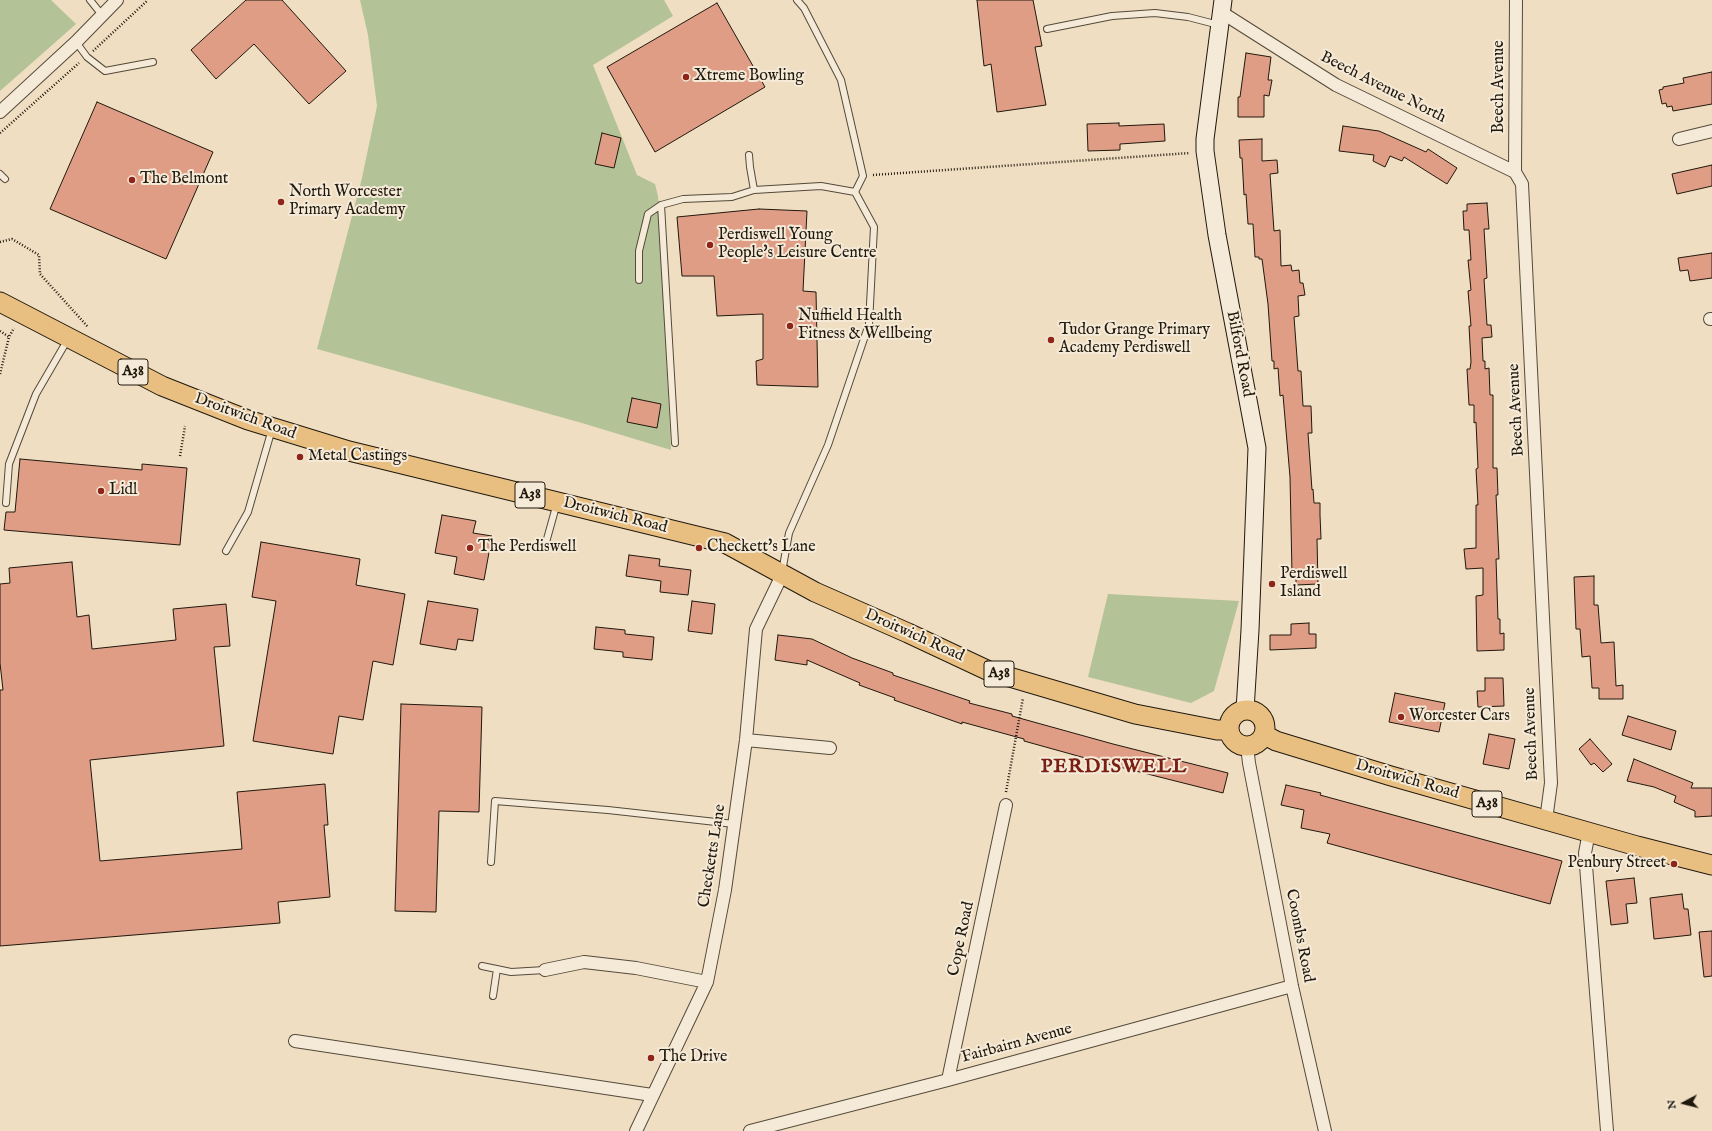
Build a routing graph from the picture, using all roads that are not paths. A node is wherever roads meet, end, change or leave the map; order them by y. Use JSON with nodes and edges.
{"nodes":[{"id":1,"x":90,"y":0,"type":"edge"},
{"id":2,"x":118,"y":0,"type":"edge"},
{"id":3,"x":797,"y":0,"type":"edge"},
{"id":4,"x":1516,"y":0,"type":"edge"},
{"id":5,"x":1221,"y":12,"type":"edge"},
{"id":6,"x":102,"y":15,"type":"junction"},
{"id":7,"x":1047,"y":29,"type":"dead end"},
{"id":8,"x":76,"y":42,"type":"junction"},
{"id":9,"x":153,"y":62,"type":"dead end"},
{"id":10,"x":0,"y":112,"type":"edge"},
{"id":11,"x":1712,"y":132,"type":"edge"},
{"id":12,"x":1678,"y":139,"type":"dead end"},
{"id":13,"x":750,"y":155,"type":"dead end"},
{"id":14,"x":1515,"y":172,"type":"junction"},
{"id":15,"x":0,"y":174,"type":"edge"},
{"id":16,"x":5,"y":179,"type":"dead end"},
{"id":17,"x":754,"y":190,"type":"junction"},
{"id":18,"x":855,"y":192,"type":"junction"},
{"id":19,"x":661,"y":205,"type":"junction"},
{"id":20,"x":639,"y":280,"type":"dead end"},
{"id":21,"x":0,"y":302,"type":"edge"},
{"id":22,"x":69,"y":338,"type":"junction"},
{"id":23,"x":272,"y":428,"type":"junction"},
{"id":24,"x":675,"y":443,"type":"dead end"},
{"id":25,"x":558,"y":502,"type":"junction"},
{"id":26,"x":6,"y":503,"type":"dead end"},
{"id":27,"x":545,"y":546,"type":"dead end"},
{"id":28,"x":226,"y":552,"type":"dead end"},
{"id":29,"x":782,"y":575,"type":"junction"},
{"id":30,"x":1245,"y":710,"type":"junction"},
{"id":31,"x":1230,"y":730,"type":"junction"},
{"id":32,"x":1265,"y":735,"type":"junction"},
{"id":33,"x":746,"y":740,"type":"junction"},
{"id":34,"x":1247,"y":746,"type":"junction"},
{"id":35,"x":830,"y":748,"type":"dead end"},
{"id":36,"x":1006,"y":805,"type":"road end"},
{"id":37,"x":1546,"y":820,"type":"junction"},
{"id":38,"x":734,"y":824,"type":"junction"},
{"id":39,"x":1589,"y":832,"type":"junction"},
{"id":40,"x":491,"y":862,"type":"dead end"},
{"id":41,"x":1712,"y":865,"type":"edge"},
{"id":42,"x":482,"y":966,"type":"dead end"},
{"id":43,"x":497,"y":969,"type":"junction"},
{"id":44,"x":545,"y":970,"type":"joint"},
{"id":45,"x":707,"y":982,"type":"junction"},
{"id":46,"x":1292,"y":986,"type":"junction"},
{"id":47,"x":494,"y":996,"type":"dead end"},
{"id":48,"x":295,"y":1041,"type":"dead end"},
{"id":49,"x":948,"y":1080,"type":"junction"},
{"id":50,"x":652,"y":1095,"type":"junction"},
{"id":51,"x":636,"y":1131,"type":"edge"},
{"id":52,"x":750,"y":1131,"type":"edge"},
{"id":53,"x":1325,"y":1131,"type":"edge"},
{"id":54,"x":1607,"y":1131,"type":"edge"}],
"edges":[{"from":1,"to":6,"type":"lane"},
{"from":2,"to":6,"type":"street"},
{"from":3,"to":18,"type":"lane"},
{"from":4,"to":14,"type":"street","name":"Beech Avenue"},
{"from":5,"to":7,"type":"lane"},
{"from":5,"to":14,"type":"street","name":"Beech Avenue North"},
{"from":5,"to":30,"type":"main road","name":"Bilford Road"},
{"from":6,"to":8,"type":"street"},
{"from":8,"to":9,"type":"lane"},
{"from":8,"to":10,"type":"street"},
{"from":11,"to":12,"type":"street"},
{"from":13,"to":17,"type":"lane"},
{"from":14,"to":37,"type":"street","name":"Beech Avenue"},
{"from":15,"to":16,"type":"lane"},
{"from":17,"to":18,"type":"lane"},
{"from":17,"to":19,"type":"lane"},
{"from":18,"to":29,"type":"lane"},
{"from":19,"to":20,"type":"lane"},
{"from":19,"to":24,"type":"lane"},
{"from":21,"to":22,"type":"main road","name":"Droitwich Road","number":"A38"},
{"from":22,"to":23,"type":"main road","name":"Droitwich Road","number":"A38"},
{"from":22,"to":26,"type":"lane"},
{"from":23,"to":25,"type":"main road","name":"Droitwich Road","number":"A38"},
{"from":23,"to":28,"type":"lane"},
{"from":25,"to":27,"type":"lane"},
{"from":25,"to":29,"type":"main road","name":"Droitwich Road","number":"A38"},
{"from":29,"to":31,"type":"main road","name":"Droitwich Road","number":"A38"},
{"from":29,"to":33,"type":"street","name":"Checketts Lane"},
{"from":30,"to":31,"type":"main road"},
{"from":30,"to":32,"type":"main road"},
{"from":31,"to":34,"type":"main road"},
{"from":32,"to":34,"type":"main road"},
{"from":32,"to":37,"type":"main road","name":"Droitwich Road","number":"A38"},
{"from":33,"to":35,"type":"street"},
{"from":33,"to":38,"type":"street","name":"Checketts Lane"},
{"from":34,"to":46,"type":"street","name":"Coombs Road"},
{"from":36,"to":49,"type":"street","name":"Cope Road"},
{"from":37,"to":39,"type":"main road","name":"Droitwich Road","number":"A38"},
{"from":38,"to":40,"type":"lane"},
{"from":38,"to":45,"type":"street","name":"Checketts Lane"},
{"from":39,"to":41,"type":"main road","name":"Droitwich Road","number":"A38"},
{"from":39,"to":54,"type":"street"},
{"from":42,"to":43,"type":"lane"},
{"from":43,"to":44,"type":"lane"},
{"from":43,"to":47,"type":"lane"},
{"from":44,"to":45,"type":"street"},
{"from":45,"to":50,"type":"street","name":"Checketts Lane"},
{"from":46,"to":49,"type":"street","name":"Fairbairn Avenue"},
{"from":46,"to":53,"type":"street","name":"Coombs Road"},
{"from":48,"to":50,"type":"street"},
{"from":49,"to":52,"type":"street","name":"Fairbairn Avenue"},
{"from":50,"to":51,"type":"street","name":"Checketts Lane"}]}
